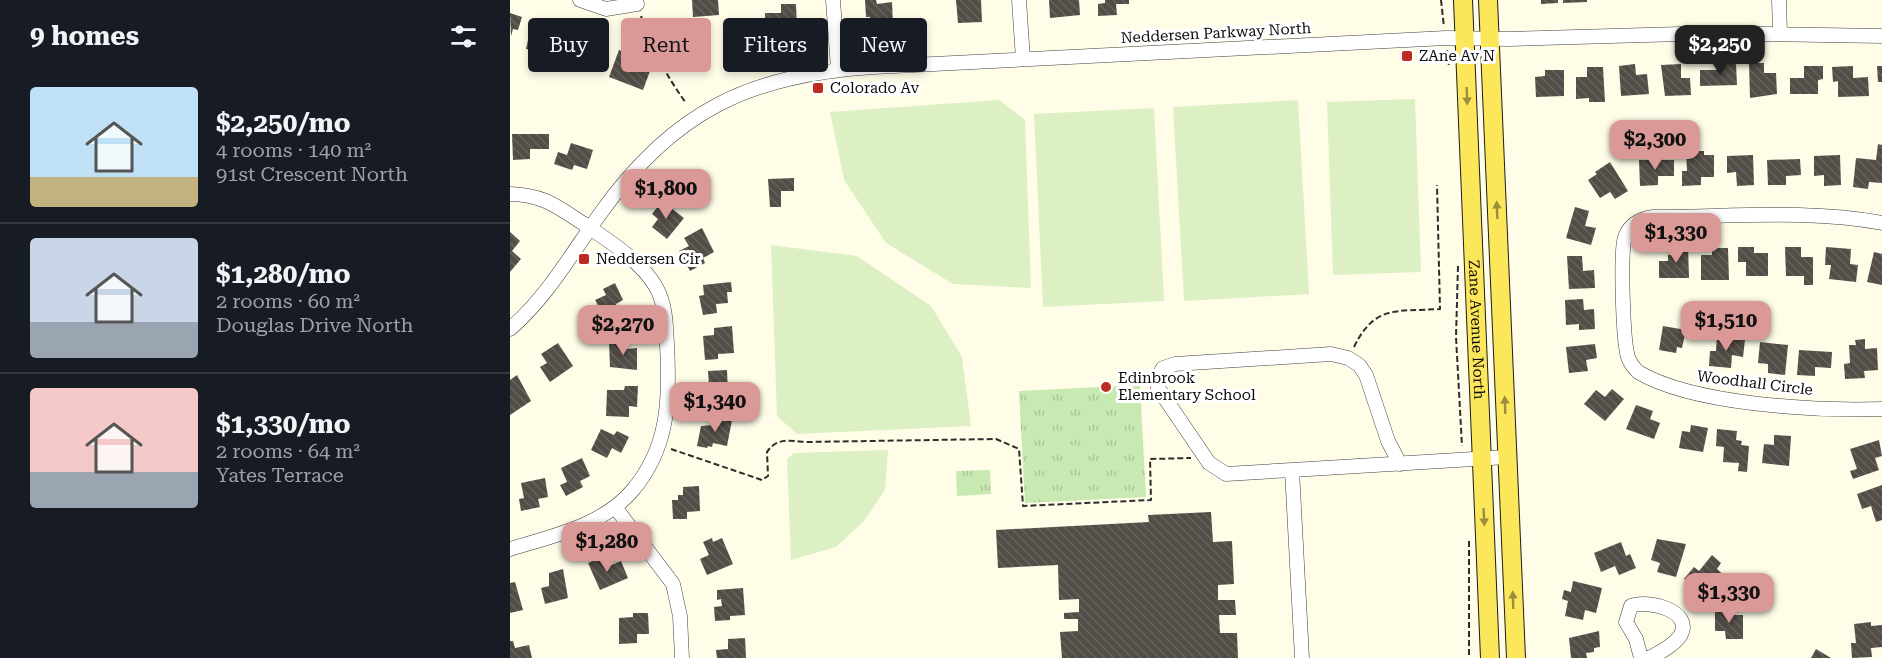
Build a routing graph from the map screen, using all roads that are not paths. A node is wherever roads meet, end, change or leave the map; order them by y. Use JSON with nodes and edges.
{"nodes":[{"id":1,"x":580,"y":0,"type":"edge"},
{"id":2,"x":833,"y":0,"type":"edge"},
{"id":3,"x":1019,"y":0,"type":"edge"},
{"id":4,"x":1463,"y":0,"type":"edge"},
{"id":5,"x":1488,"y":0,"type":"edge"},
{"id":6,"x":1779,"y":0,"type":"edge"},
{"id":7,"x":637,"y":4,"type":"road end"},
{"id":8,"x":1780,"y":33,"type":"junction"},
{"id":9,"x":1882,"y":36,"type":"edge"},
{"id":10,"x":1465,"y":38,"type":"junction"},
{"id":11,"x":1490,"y":38,"type":"junction"},
{"id":12,"x":1023,"y":59,"type":"junction"},
{"id":13,"x":838,"y":69,"type":"junction"},
{"id":14,"x":510,"y":194,"type":"edge"},
{"id":15,"x":1882,"y":223,"type":"edge"},
{"id":16,"x":590,"y":228,"type":"junction"},
{"id":17,"x":510,"y":328,"type":"edge"},
{"id":18,"x":1882,"y":409,"type":"edge"},
{"id":19,"x":1507,"y":458,"type":"junction"},
{"id":20,"x":1481,"y":459,"type":"junction"},
{"id":21,"x":1400,"y":464,"type":"junction"},
{"id":22,"x":1292,"y":470,"type":"junction"},
{"id":23,"x":615,"y":507,"type":"junction"},
{"id":24,"x":510,"y":549,"type":"edge"},
{"id":25,"x":682,"y":658,"type":"edge"},
{"id":26,"x":1302,"y":658,"type":"edge"},
{"id":27,"x":1490,"y":658,"type":"edge"},
{"id":28,"x":1516,"y":658,"type":"edge"},
{"id":29,"x":1641,"y":658,"type":"edge"},
{"id":30,"x":1648,"y":658,"type":"edge"}],
"edges":[{"from":1,"to":7,"type":"street"},
{"from":2,"to":13,"type":"street"},
{"from":3,"to":12,"type":"street"},
{"from":4,"to":10,"type":"main road","name":"Zane Avenue North"},
{"from":5,"to":11,"type":"main road","name":"Zane Avenue North"},
{"from":6,"to":8,"type":"street"},
{"from":8,"to":9,"type":"street","name":"Neddersen Parkway North"},
{"from":8,"to":11,"type":"street","name":"Neddersen Parkway North"},
{"from":10,"to":11,"type":"street","name":"Neddersen Parkway North"},
{"from":10,"to":12,"type":"street","name":"Neddersen Parkway North"},
{"from":10,"to":20,"type":"main road","name":"Zane Avenue North","one_way":true},
{"from":19,"to":11,"type":"main road","name":"Zane Avenue North","one_way":true},
{"from":12,"to":13,"type":"street","name":"Neddersen Parkway North"},
{"from":13,"to":16,"type":"street","name":"Neddersen Parkway North"},
{"from":14,"to":16,"type":"street"},
{"from":15,"to":18,"type":"street","name":"Woodhall Circle"},
{"from":16,"to":17,"type":"street","name":"Neddersen Parkway North"},
{"from":16,"to":23,"type":"street"},
{"from":19,"to":20,"type":"street"},
{"from":28,"to":19,"type":"main road","name":"Zane Avenue North","one_way":true},
{"from":20,"to":21,"type":"street"},
{"from":20,"to":27,"type":"main road","name":"Zane Avenue North","one_way":true},
{"from":21,"to":22,"type":"street"},
{"from":21,"to":22,"type":"street"},
{"from":22,"to":26,"type":"street"},
{"from":23,"to":24,"type":"street"},
{"from":23,"to":25,"type":"street"},
{"from":29,"to":30,"type":"street"}]}
